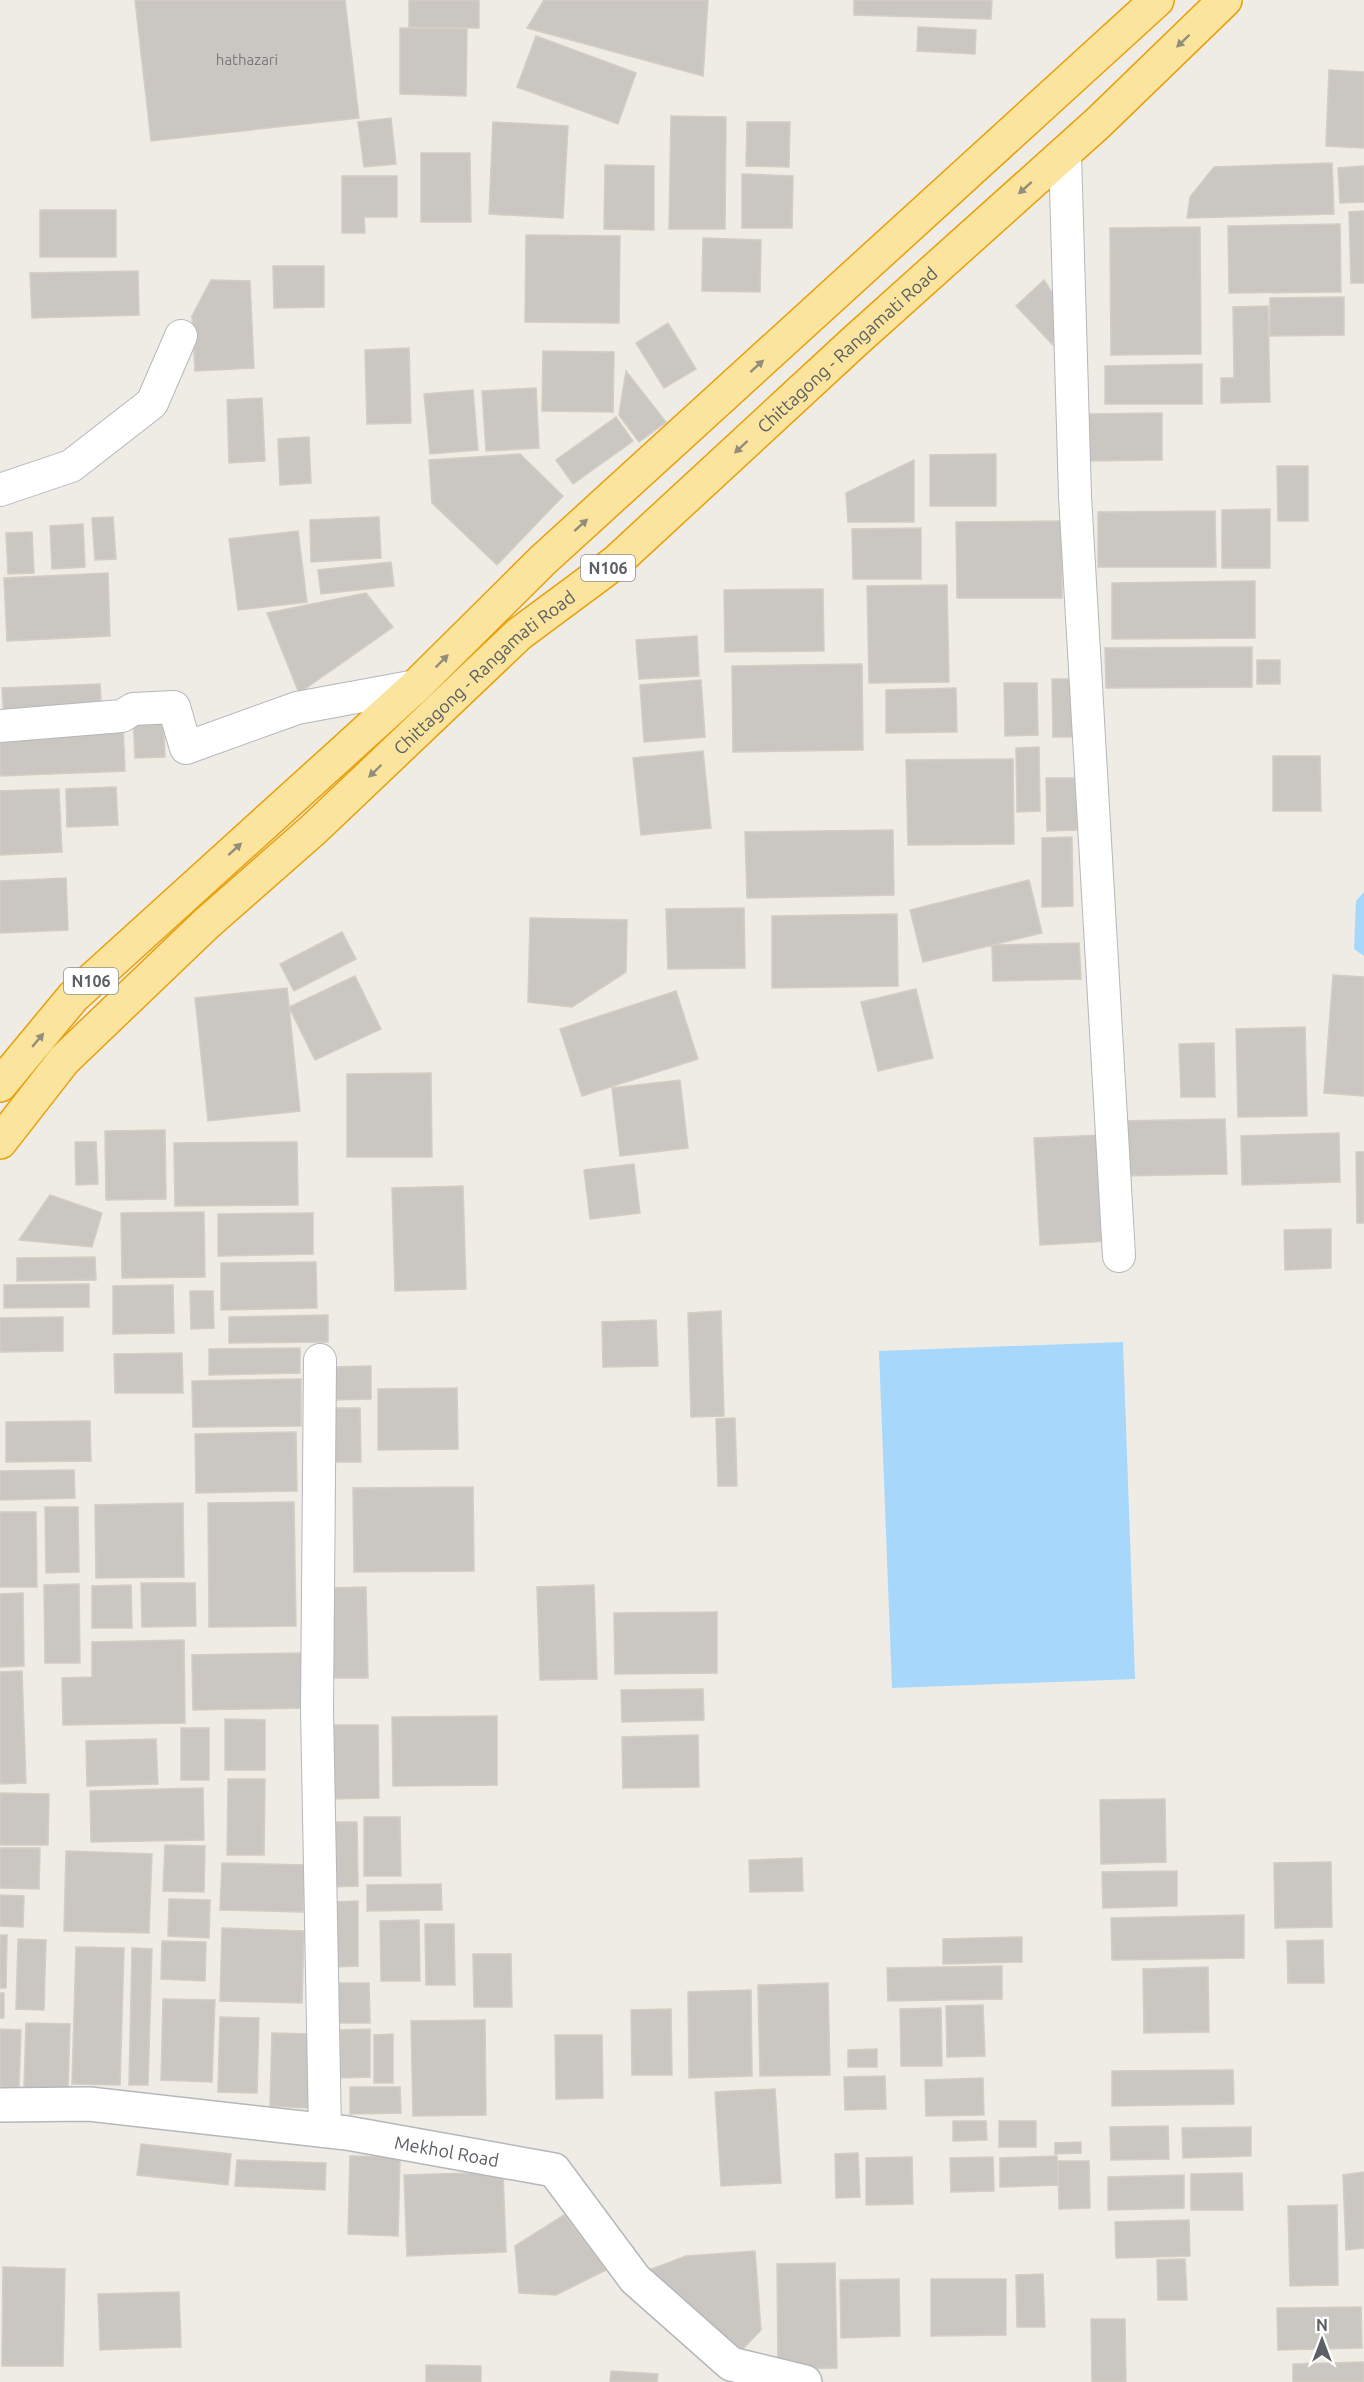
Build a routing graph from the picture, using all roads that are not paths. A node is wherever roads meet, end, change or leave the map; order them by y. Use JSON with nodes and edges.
{"nodes":[{"id":1,"x":1157,"y":0,"type":"edge"},
{"id":2,"x":1225,"y":0,"type":"edge"},
{"id":3,"x":1065,"y":153,"type":"junction"},
{"id":4,"x":181,"y":336,"type":"dead end"},
{"id":5,"x":0,"y":490,"type":"edge"},
{"id":6,"x":416,"y":686,"type":"junction"},
{"id":7,"x":0,"y":726,"type":"edge"},
{"id":8,"x":0,"y":1085,"type":"edge"},
{"id":9,"x":0,"y":1142,"type":"edge"},
{"id":10,"x":1119,"y":1256,"type":"dead end"},
{"id":11,"x":320,"y":1360,"type":"dead end"},
{"id":12,"x":0,"y":2105,"type":"edge"},
{"id":13,"x":325,"y":2131,"type":"junction"},
{"id":14,"x":805,"y":2382,"type":"edge"}],
"edges":[{"from":6,"to":1,"type":"highway","name":"Chittagong - Rangamati Road","number":"N106","one_way":true},
{"from":2,"to":3,"type":"highway","name":"Chittagong - Rangamati Road","number":"N106","one_way":true},
{"from":3,"to":9,"type":"highway","name":"Chittagong - Rangamati Road","number":"N106","one_way":true},
{"from":3,"to":10,"type":"street"},
{"from":4,"to":5,"type":"street"},
{"from":6,"to":7,"type":"street"},
{"from":8,"to":6,"type":"highway","name":"Chittagong - Rangamati Road","number":"N106","one_way":true},
{"from":11,"to":13,"type":"street"},
{"from":12,"to":13,"type":"street","name":"Mekhol Road"},
{"from":13,"to":14,"type":"street","name":"Mekhol Road"}]}
